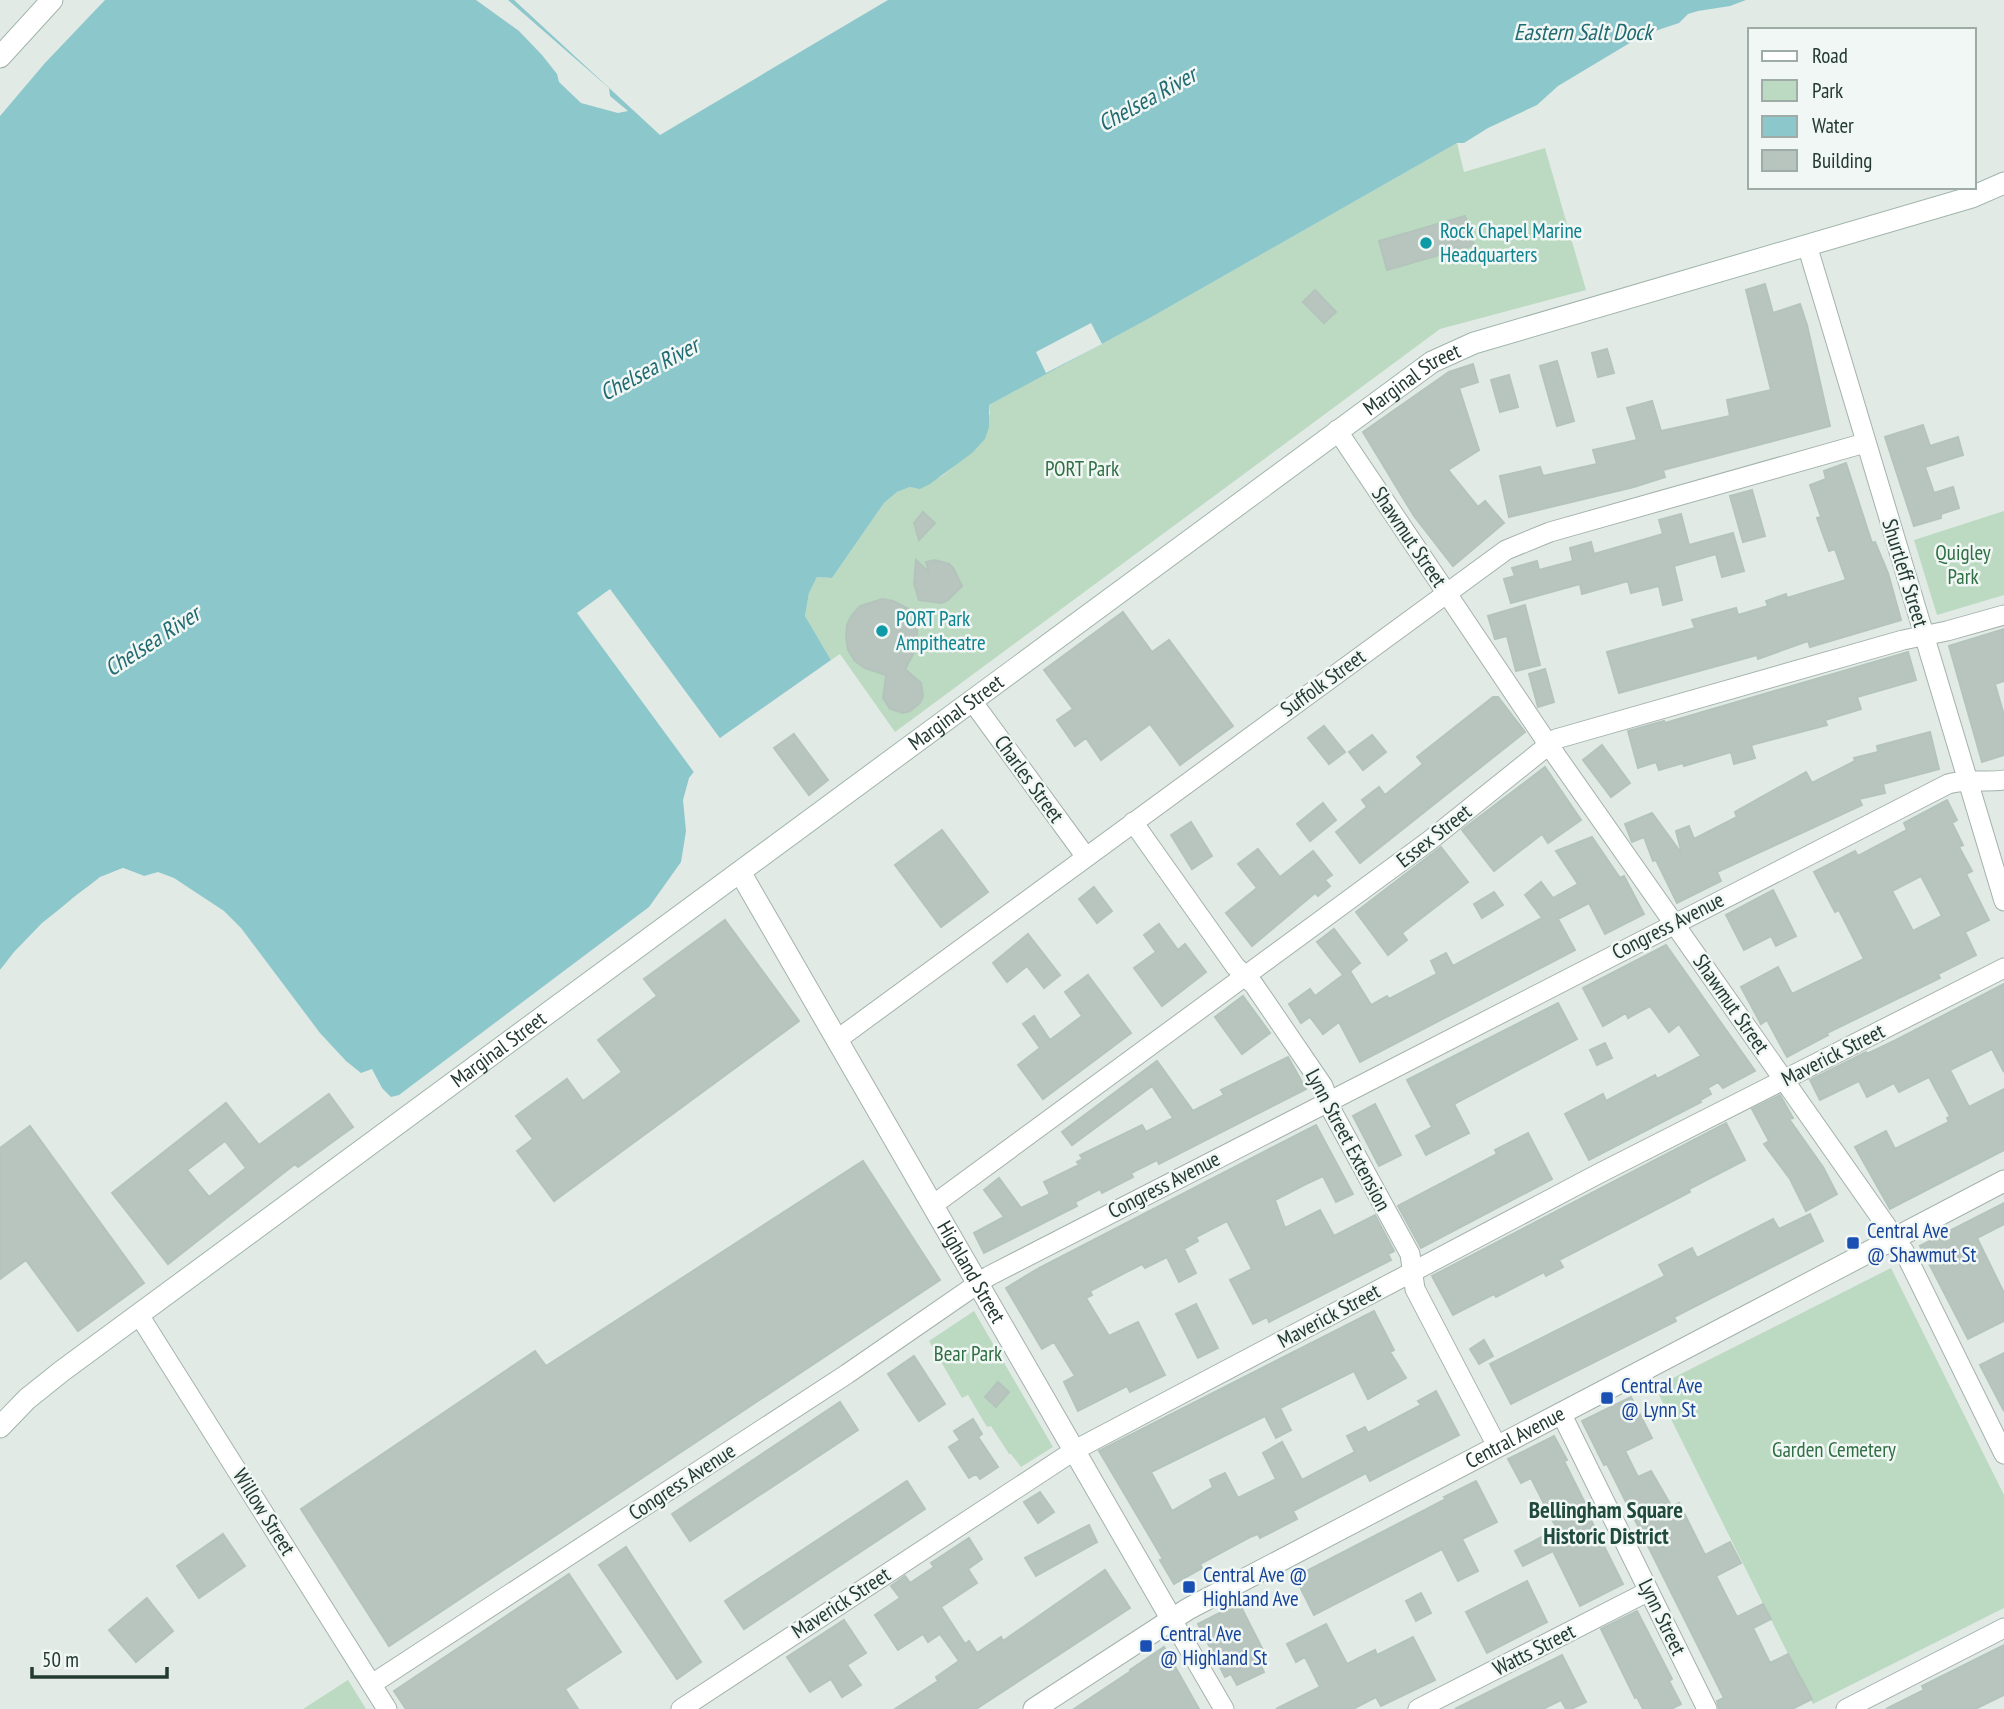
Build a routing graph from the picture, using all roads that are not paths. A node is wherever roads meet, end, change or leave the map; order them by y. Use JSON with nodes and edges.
{"nodes":[{"id":1,"x":52,"y":0,"type":"edge"},
{"id":2,"x":0,"y":57,"type":"edge"},
{"id":3,"x":2004,"y":183,"type":"edge"},
{"id":4,"x":1807,"y":245,"type":"junction"},
{"id":5,"x":1337,"y":430,"type":"junction"},
{"id":6,"x":1865,"y":443,"type":"junction"},
{"id":7,"x":1446,"y":593,"type":"junction"},
{"id":8,"x":2004,"y":615,"type":"edge"},
{"id":9,"x":1924,"y":635,"type":"junction"},
{"id":10,"x":972,"y":701,"type":"junction"},
{"id":11,"x":1548,"y":744,"type":"junction"},
{"id":12,"x":2004,"y":780,"type":"edge"},
{"id":13,"x":1968,"y":781,"type":"junction"},
{"id":14,"x":1133,"y":822,"type":"junction"},
{"id":15,"x":1086,"y":857,"type":"junction"},
{"id":16,"x":740,"y":872,"type":"junction"},
{"id":17,"x":2004,"y":901,"type":"edge"},
{"id":18,"x":1674,"y":923,"type":"junction"},
{"id":19,"x":2004,"y":968,"type":"edge"},
{"id":20,"x":1245,"y":976,"type":"junction"},
{"id":21,"x":838,"y":1038,"type":"junction"},
{"id":22,"x":1783,"y":1080,"type":"junction"},
{"id":23,"x":1328,"y":1100,"type":"junction"},
{"id":24,"x":2004,"y":1181,"type":"edge"},
{"id":25,"x":933,"y":1205,"type":"junction"},
{"id":26,"x":1895,"y":1238,"type":"junction"},
{"id":27,"x":1412,"y":1272,"type":"junction"},
{"id":28,"x":979,"y":1283,"type":"junction"},
{"id":29,"x":139,"y":1315,"type":"junction"},
{"id":30,"x":1561,"y":1413,"type":"junction"},
{"id":31,"x":0,"y":1427,"type":"edge"},
{"id":32,"x":1497,"y":1446,"type":"junction"},
{"id":33,"x":1075,"y":1450,"type":"junction"},
{"id":34,"x":2004,"y":1454,"type":"edge"},
{"id":35,"x":1649,"y":1591,"type":"junction"},
{"id":36,"x":1171,"y":1618,"type":"junction"},
{"id":37,"x":2004,"y":1628,"type":"edge"},
{"id":38,"x":372,"y":1685,"type":"junction"},
{"id":39,"x":387,"y":1709,"type":"edge"},
{"id":40,"x":681,"y":1709,"type":"edge"},
{"id":41,"x":1034,"y":1709,"type":"edge"},
{"id":42,"x":1224,"y":1709,"type":"edge"},
{"id":43,"x":1418,"y":1709,"type":"edge"},
{"id":44,"x":1707,"y":1709,"type":"edge"},
{"id":45,"x":1846,"y":1709,"type":"edge"}],
"edges":[{"from":1,"to":2,"type":"main road"},
{"from":3,"to":4,"type":"main road","name":"Marginal Street"},
{"from":4,"to":5,"type":"main road","name":"Marginal Street"},
{"from":4,"to":6,"type":"street","name":"Shurtleff Street"},
{"from":5,"to":7,"type":"street","name":"Shawmut Street"},
{"from":5,"to":10,"type":"main road","name":"Marginal Street"},
{"from":6,"to":7,"type":"street","name":"Suffolk Street"},
{"from":6,"to":9,"type":"street","name":"Shurtleff Street"},
{"from":7,"to":11,"type":"street","name":"Shawmut Street"},
{"from":7,"to":14,"type":"street","name":"Suffolk Street"},
{"from":8,"to":9,"type":"street","name":"Essex Street"},
{"from":9,"to":11,"type":"street","name":"Essex Street"},
{"from":9,"to":13,"type":"street","name":"Shurtleff Street"},
{"from":10,"to":15,"type":"street","name":"Charles Street"},
{"from":10,"to":16,"type":"main road","name":"Marginal Street"},
{"from":11,"to":18,"type":"street","name":"Shawmut Street"},
{"from":11,"to":20,"type":"street","name":"Essex Street"},
{"from":12,"to":13,"type":"street","name":"Congress Avenue"},
{"from":13,"to":17,"type":"street","name":"Shurtleff Street"},
{"from":13,"to":18,"type":"street","name":"Congress Avenue"},
{"from":14,"to":15,"type":"street","name":"Suffolk Street"},
{"from":14,"to":20,"type":"street","name":"Lynn Street Extension"},
{"from":15,"to":21,"type":"street","name":"Suffolk Street"},
{"from":16,"to":21,"type":"main road","name":"Highland Street"},
{"from":16,"to":29,"type":"main road","name":"Marginal Street"},
{"from":18,"to":22,"type":"street","name":"Shawmut Street"},
{"from":18,"to":23,"type":"street","name":"Congress Avenue"},
{"from":19,"to":22,"type":"street","name":"Maverick Street"},
{"from":20,"to":23,"type":"street","name":"Lynn Street Extension"},
{"from":20,"to":25,"type":"street","name":"Essex Street"},
{"from":21,"to":25,"type":"main road","name":"Highland Street"},
{"from":22,"to":26,"type":"street","name":"Shawmut Street"},
{"from":22,"to":27,"type":"street","name":"Maverick Street"},
{"from":23,"to":27,"type":"street","name":"Lynn Street Extension"},
{"from":23,"to":28,"type":"street","name":"Congress Avenue"},
{"from":24,"to":26,"type":"main road","name":"Central Avenue"},
{"from":25,"to":28,"type":"main road","name":"Highland Street"},
{"from":26,"to":30,"type":"main road","name":"Central Avenue"},
{"from":26,"to":34,"type":"street","name":"Shawmut Street"},
{"from":27,"to":32,"type":"street","name":"Lynn Street Extension"},
{"from":27,"to":33,"type":"street","name":"Maverick Street"},
{"from":28,"to":33,"type":"main road","name":"Highland Street"},
{"from":28,"to":38,"type":"street","name":"Congress Avenue"},
{"from":29,"to":31,"type":"main road","name":"Marginal Street"},
{"from":29,"to":38,"type":"street","name":"Willow Street"},
{"from":30,"to":32,"type":"main road","name":"Central Avenue"},
{"from":30,"to":35,"type":"street","name":"Lynn Street"},
{"from":32,"to":36,"type":"main road","name":"Central Avenue"},
{"from":33,"to":36,"type":"main road","name":"Highland Street"},
{"from":33,"to":40,"type":"street","name":"Maverick Street"},
{"from":35,"to":43,"type":"street","name":"Watts Street"},
{"from":35,"to":44,"type":"street","name":"Lynn Street"},
{"from":36,"to":41,"type":"main road","name":"Central Avenue"},
{"from":36,"to":42,"type":"street","name":"Highland Street"},
{"from":37,"to":45,"type":"street"},
{"from":38,"to":39,"type":"street","name":"Willow Street"}]}
